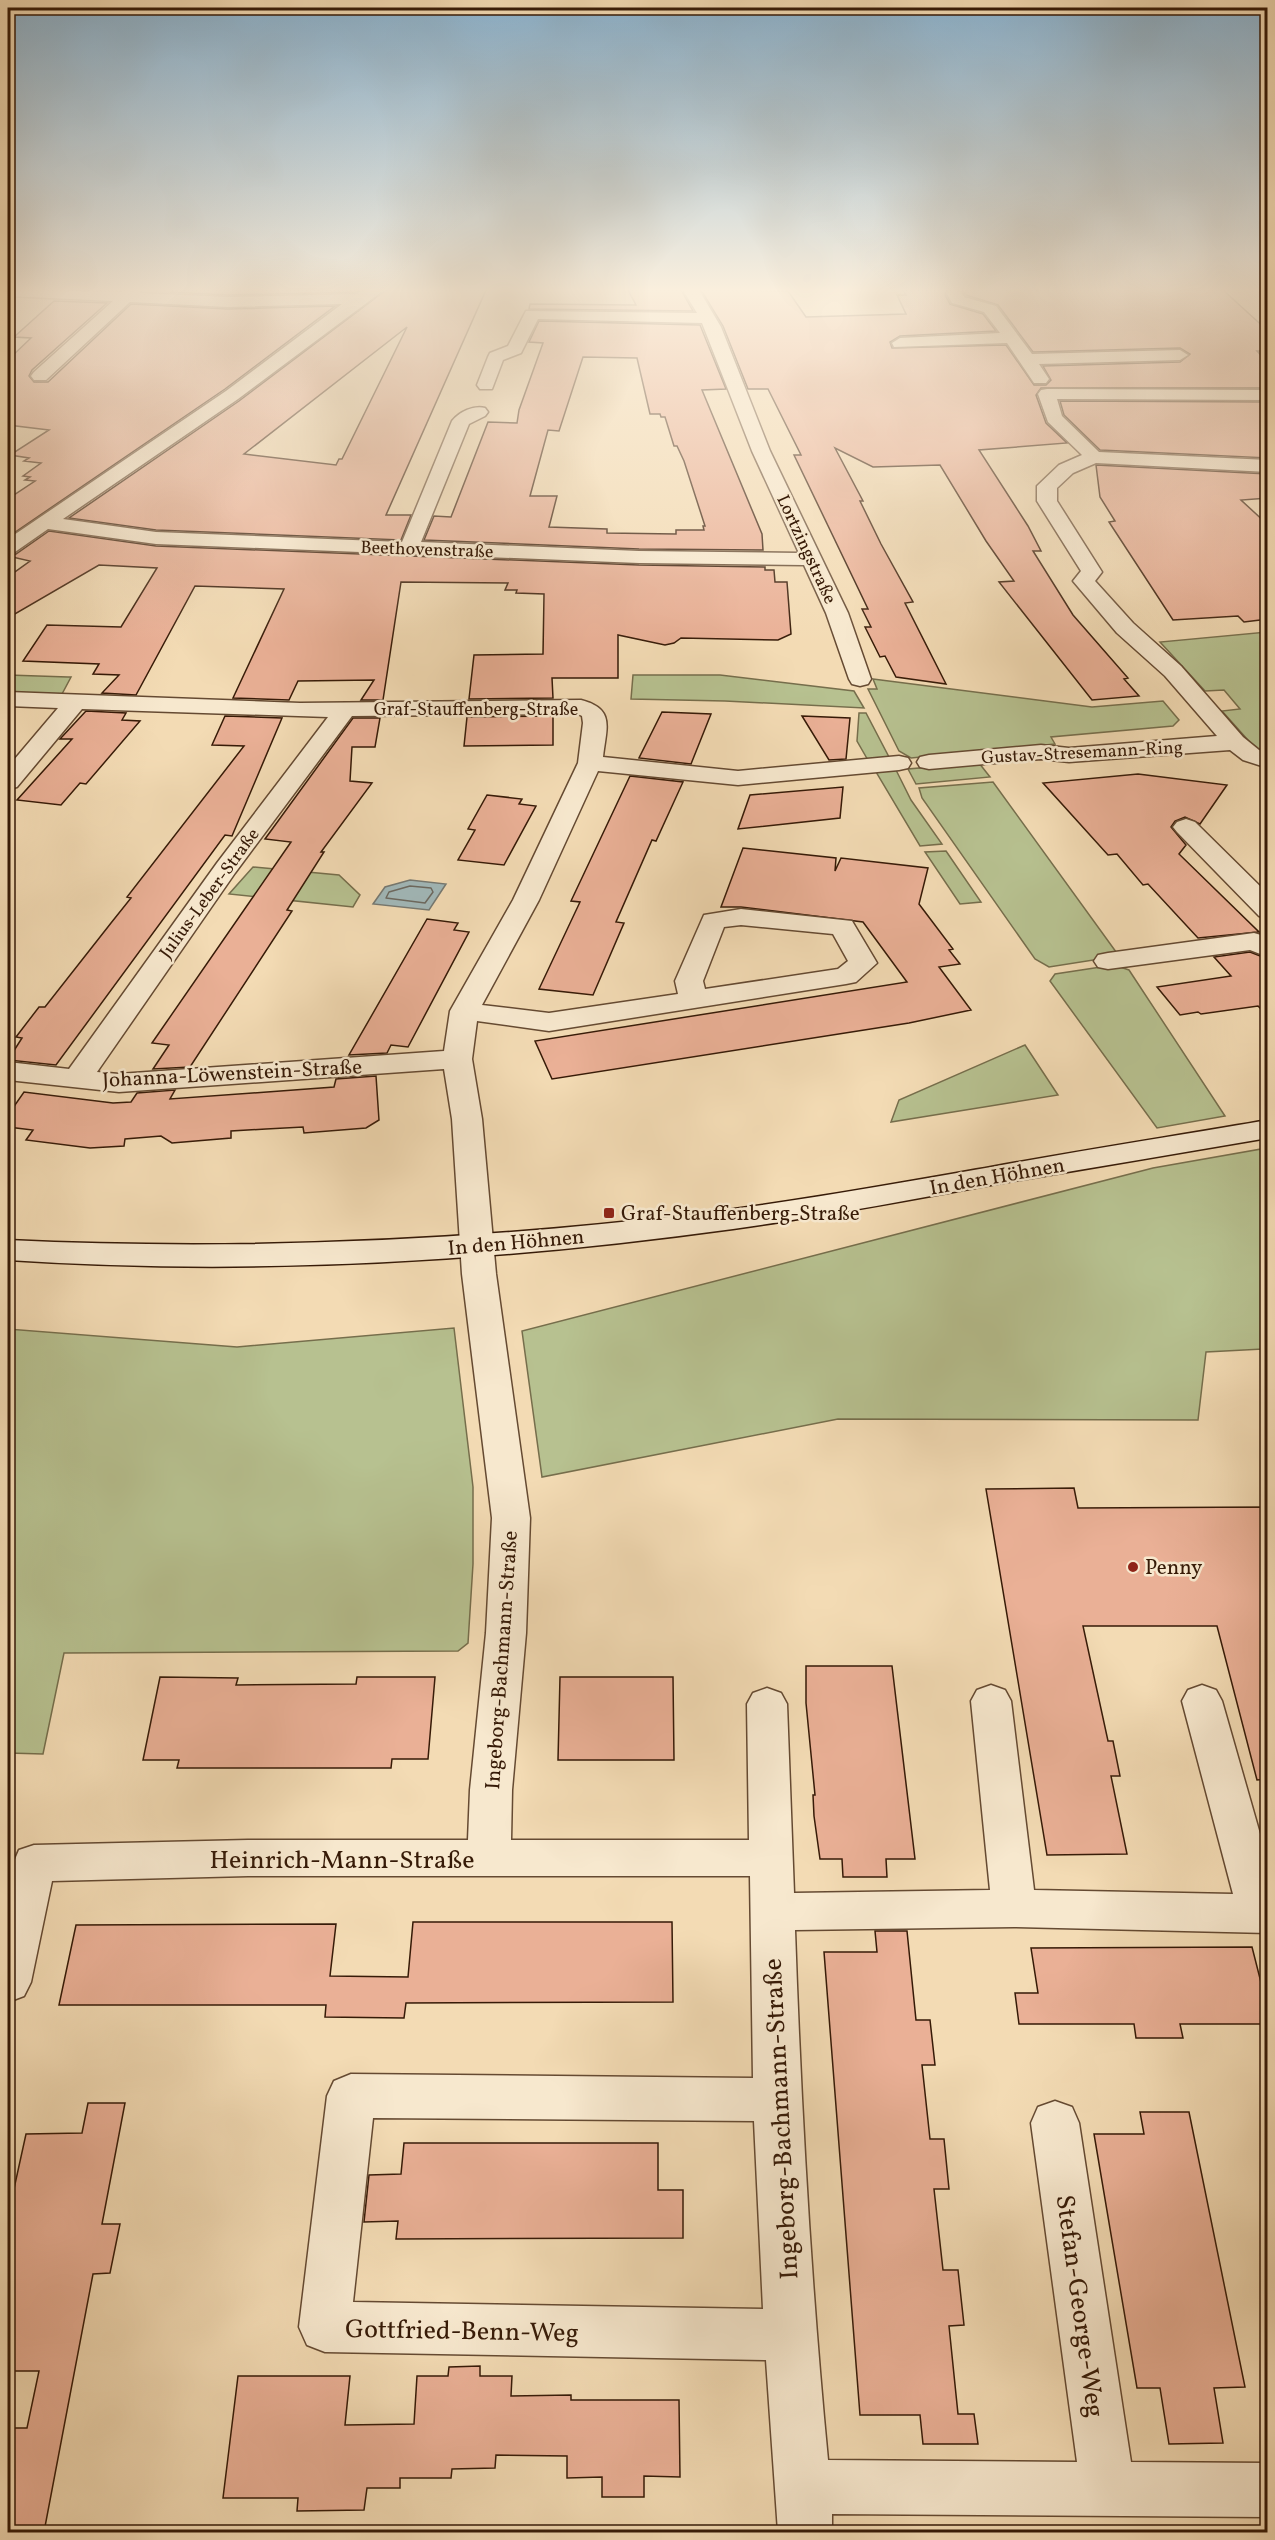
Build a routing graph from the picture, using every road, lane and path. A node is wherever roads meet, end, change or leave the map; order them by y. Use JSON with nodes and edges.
{"nodes":[{"id":1,"x":212,"y":409,"type":"edge"},
{"id":2,"x":744,"y":409,"type":"edge"},
{"id":3,"x":1051,"y":409,"type":"edge"},
{"id":4,"x":479,"y":412,"type":"dead end"},
{"id":5,"x":1094,"y":458,"type":"junction"},
{"id":6,"x":1268,"y":466,"type":"edge"},
{"id":7,"x":45,"y":523,"type":"junction"},
{"id":8,"x":12,"y":541,"type":"edge"},
{"id":9,"x":409,"y":548,"type":"junction"},
{"id":10,"x":810,"y":559,"type":"junction"},
{"id":11,"x":861,"y":679,"type":"dead end"},
{"id":12,"x":8,"y":699,"type":"edge"},
{"id":13,"x":75,"y":702,"type":"junction"},
{"id":14,"x":346,"y":709,"type":"junction"},
{"id":15,"x":1235,"y":742,"type":"junction"},
{"id":16,"x":1268,"y":761,"type":"edge"},
{"id":17,"x":929,"y":762,"type":"dead end"},
{"id":18,"x":590,"y":763,"type":"junction"},
{"id":19,"x":899,"y":763,"type":"dead end"},
{"id":20,"x":8,"y":782,"type":"edge"},
{"id":21,"x":1186,"y":826,"type":"dead end"},
{"id":22,"x":1268,"y":910,"type":"edge"},
{"id":23,"x":1263,"y":937,"type":"edge"},
{"id":24,"x":1108,"y":961,"type":"dead end"},
{"id":25,"x":693,"y":999,"type":"junction"},
{"id":26,"x":464,"y":1011,"type":"junction"},
{"id":27,"x":457,"y":1059,"type":"junction"},
{"id":28,"x":8,"y":1071,"type":"edge"},
{"id":29,"x":76,"y":1080,"type":"junction"},
{"id":30,"x":1268,"y":1129,"type":"edge"},
{"id":31,"x":477,"y":1247,"type":"junction"},
{"id":32,"x":8,"y":1250,"type":"edge"},
{"id":33,"x":991,"y":1701,"type":"dead end"},
{"id":34,"x":1202,"y":1701,"type":"dead end"},
{"id":35,"x":767,"y":1704,"type":"dead end"},
{"id":36,"x":772,"y":1858,"type":"junction"},
{"id":37,"x":489,"y":1859,"type":"junction"},
{"id":38,"x":1014,"y":1908,"type":"junction"},
{"id":39,"x":771,"y":1912,"type":"junction"},
{"id":40,"x":1264,"y":1914,"type":"edge"},
{"id":41,"x":8,"y":1982,"type":"edge"},
{"id":42,"x":777,"y":2100,"type":"junction"},
{"id":43,"x":1054,"y":2123,"type":"dead end"},
{"id":44,"x":790,"y":2335,"type":"junction"},
{"id":45,"x":1108,"y":2489,"type":"junction"},
{"id":46,"x":1268,"y":2490,"type":"edge"},
{"id":47,"x":804,"y":2510,"type":"edge"}],
"edges":[{"from":1,"to":7,"type":"street"},
{"from":2,"to":10,"type":"street","name":"Lortzingstraße"},
{"from":3,"to":5,"type":"street"},
{"from":4,"to":9,"type":"street"},
{"from":5,"to":6,"type":"street"},
{"from":5,"to":15,"type":"street"},
{"from":7,"to":8,"type":"street"},
{"from":7,"to":9,"type":"street","name":"Beethovenstraße"},
{"from":9,"to":10,"type":"street","name":"Beethovenstraße"},
{"from":10,"to":11,"type":"street","name":"Lortzingstraße"},
{"from":12,"to":13,"type":"street","name":"Graf-Stauffenberg-Straße"},
{"from":13,"to":14,"type":"street","name":"Graf-Stauffenberg-Straße"},
{"from":13,"to":20,"type":"street"},
{"from":14,"to":18,"type":"street","name":"Graf-Stauffenberg-Straße"},
{"from":14,"to":29,"type":"street","name":"Julius-Leber-Straße"},
{"from":15,"to":16,"type":"street"},
{"from":15,"to":17,"type":"street","name":"Gustav-Stresemann-Ring"},
{"from":18,"to":19,"type":"street"},
{"from":18,"to":26,"type":"street","name":"Graf-Stauffenberg-Straße"},
{"from":21,"to":22,"type":"street"},
{"from":23,"to":24,"type":"street"},
{"from":25,"to":25,"type":"street"},
{"from":25,"to":26,"type":"street"},
{"from":26,"to":27,"type":"street","name":"Graf-Stauffenberg-Straße"},
{"from":27,"to":29,"type":"street","name":"Johanna-Löwenstein-Straße"},
{"from":27,"to":31,"type":"street","name":"Graf-Stauffenberg-Straße"},
{"from":28,"to":29,"type":"street","name":"Johanna-Löwenstein-Straße"},
{"from":30,"to":31,"type":"street","name":"In den Höhnen"},
{"from":31,"to":32,"type":"street","name":"In den Höhnen"},
{"from":31,"to":37,"type":"street","name":"Ingeborg-Bachmann-Straße"},
{"from":33,"to":38,"type":"street"},
{"from":34,"to":40,"type":"street"},
{"from":35,"to":36,"type":"street","name":"Ingeborg-Bachmann-Straße"},
{"from":36,"to":37,"type":"street","name":"Heinrich-Mann-Straße"},
{"from":36,"to":39,"type":"street","name":"Ingeborg-Bachmann-Straße"},
{"from":37,"to":41,"type":"street","name":"Heinrich-Mann-Straße"},
{"from":38,"to":39,"type":"street"},
{"from":38,"to":40,"type":"street"},
{"from":39,"to":42,"type":"street","name":"Ingeborg-Bachmann-Straße"},
{"from":42,"to":44,"type":"street","name":"Ingeborg-Bachmann-Straße"},
{"from":42,"to":44,"type":"street","name":"Gottfried-Benn-Weg"},
{"from":43,"to":45,"type":"street","name":"Stefan-George-Weg"},
{"from":44,"to":47,"type":"street","name":"Ingeborg-Bachmann-Straße"},
{"from":45,"to":46,"type":"street"},
{"from":45,"to":47,"type":"street"}]}
